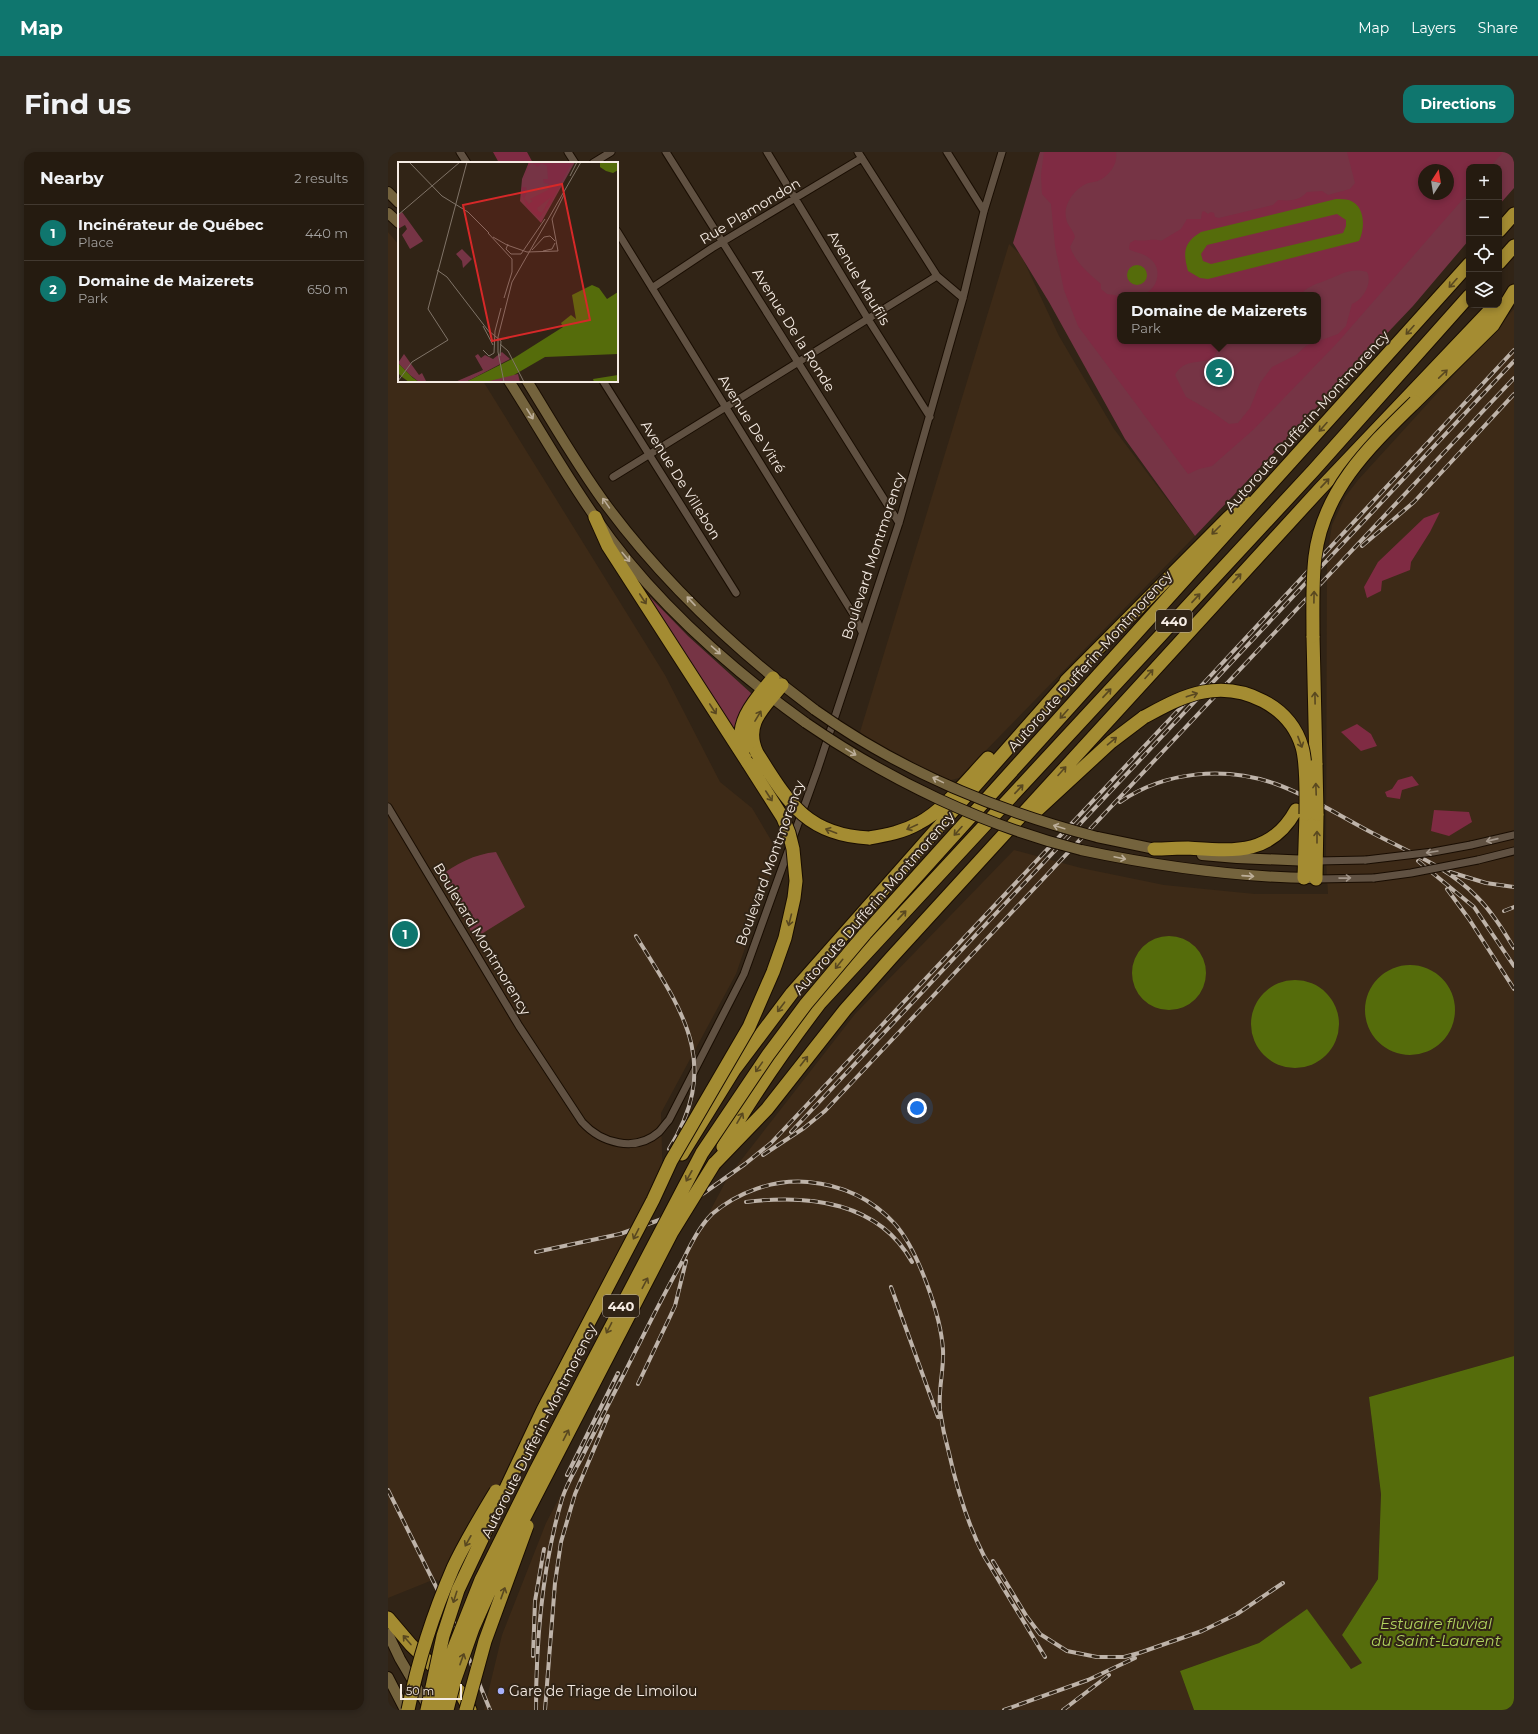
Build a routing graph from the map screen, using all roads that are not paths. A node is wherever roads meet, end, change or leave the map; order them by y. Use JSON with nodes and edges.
{"nodes":[{"id":1,"x":460,"y":152,"type":"edge"},
{"id":2,"x":568,"y":152,"type":"edge"},
{"id":3,"x":611,"y":152,"type":"edge"},
{"id":4,"x":666,"y":152,"type":"edge"},
{"id":5,"x":767,"y":152,"type":"edge"},
{"id":6,"x":946,"y":152,"type":"edge"},
{"id":7,"x":1002,"y":152,"type":"edge"},
{"id":8,"x":860,"y":155,"type":"edge"},
{"id":9,"x":466,"y":162,"type":"edge"},
{"id":10,"x":574,"y":162,"type":"edge"},
{"id":11,"x":595,"y":162,"type":"edge"},
{"id":12,"x":388,"y":192,"type":"edge"},
{"id":13,"x":795,"y":198,"type":"junction"},
{"id":14,"x":398,"y":202,"type":"edge"},
{"id":15,"x":984,"y":211,"type":"junction"},
{"id":16,"x":388,"y":212,"type":"edge"},
{"id":17,"x":1514,"y":214,"type":"edge"},
{"id":18,"x":398,"y":222,"type":"edge"},
{"id":19,"x":1502,"y":228,"type":"edge"},
{"id":20,"x":618,"y":233,"type":"edge"},
{"id":21,"x":723,"y":242,"type":"junction"},
{"id":22,"x":1514,"y":246,"type":"edge"},
{"id":23,"x":1502,"y":260,"type":"edge"},
{"id":24,"x":1466,"y":267,"type":"edge"},
{"id":25,"x":937,"y":276,"type":"junction"},
{"id":26,"x":1514,"y":285,"type":"edge"},
{"id":27,"x":652,"y":288,"type":"junction"},
{"id":28,"x":1514,"y":291,"type":"edge"},
{"id":29,"x":1502,"y":297,"type":"edge"},
{"id":30,"x":963,"y":298,"type":"junction"},
{"id":31,"x":1466,"y":299,"type":"edge"},
{"id":32,"x":1492,"y":308,"type":"edge"},
{"id":33,"x":868,"y":319,"type":"junction"},
{"id":34,"x":799,"y":362,"type":"junction"},
{"id":35,"x":510,"y":382,"type":"edge"},
{"id":36,"x":528,"y":382,"type":"edge"},
{"id":37,"x":604,"y":382,"type":"edge"},
{"id":38,"x":727,"y":408,"type":"junction"},
{"id":39,"x":930,"y":417,"type":"junction"},
{"id":40,"x":649,"y":454,"type":"junction"},
{"id":41,"x":1287,"y":467,"type":"junction"},
{"id":42,"x":613,"y":477,"type":"dead end"},
{"id":43,"x":595,"y":517,"type":"junction"},
{"id":44,"x":899,"y":523,"type":"junction"},
{"id":45,"x":736,"y":593,"type":"dead end"},
{"id":46,"x":862,"y":632,"type":"junction"},
{"id":47,"x":1072,"y":676,"type":"junction"},
{"id":48,"x":778,"y":682,"type":"junction"},
{"id":49,"x":768,"y":694,"type":"junction"},
{"id":50,"x":746,"y":761,"type":"junction"},
{"id":51,"x":388,"y":807,"type":"edge"},
{"id":52,"x":1306,"y":813,"type":"junction"},
{"id":53,"x":1514,"y":835,"type":"edge"},
{"id":54,"x":1154,"y":849,"type":"junction"},
{"id":55,"x":1514,"y":851,"type":"edge"},
{"id":56,"x":1311,"y":861,"type":"junction"},
{"id":57,"x":1310,"y":878,"type":"junction"},
{"id":58,"x":951,"y":893,"type":"junction"},
{"id":59,"x":714,"y":1164,"type":"junction"},
{"id":60,"x":653,"y":1200,"type":"junction"},
{"id":61,"x":543,"y":1410,"type":"junction"},
{"id":62,"x":548,"y":1470,"type":"junction"},
{"id":63,"x":388,"y":1618,"type":"edge"},
{"id":64,"x":388,"y":1634,"type":"edge"},
{"id":65,"x":388,"y":1677,"type":"edge"},
{"id":66,"x":407,"y":1710,"type":"edge"},
{"id":67,"x":427,"y":1710,"type":"edge"},
{"id":68,"x":430,"y":1710,"type":"edge"},
{"id":69,"x":436,"y":1710,"type":"edge"},
{"id":70,"x":447,"y":1710,"type":"edge"},
{"id":71,"x":466,"y":1710,"type":"edge"},
{"id":72,"x":470,"y":1710,"type":"edge"}],
"edges":[{"from":1,"to":9,"type":"street"},
{"from":2,"to":10,"type":"street"},
{"from":3,"to":11,"type":"street"},
{"from":4,"to":21,"type":"street","name":"Avenue De la Ronde"},
{"from":5,"to":13,"type":"street","name":"Avenue Maufils"},
{"from":6,"to":15,"type":"street"},
{"from":7,"to":15,"type":"street","name":"Boulevard Montmorency"},
{"from":8,"to":13,"type":"street","name":"Rue Plamondon"},
{"from":8,"to":25,"type":"street"},
{"from":12,"to":14,"type":"main road"},
{"from":13,"to":21,"type":"street","name":"Rue Plamondon"},
{"from":13,"to":33,"type":"street","name":"Avenue Maufils"},
{"from":15,"to":30,"type":"street","name":"Boulevard Montmorency"},
{"from":16,"to":18,"type":"main road"},
{"from":17,"to":19,"type":"highway"},
{"from":20,"to":27,"type":"street","name":"Avenue De Vitré"},
{"from":21,"to":27,"type":"street","name":"Rue Plamondon"},
{"from":21,"to":34,"type":"street","name":"Avenue De la Ronde"},
{"from":22,"to":23,"type":"highway"},
{"from":24,"to":41,"type":"highway","name":"Autoroute Dufferin-Montmorency","number":"440","one_way":true},
{"from":25,"to":30,"type":"street"},
{"from":25,"to":33,"type":"street"},
{"from":26,"to":29,"type":"highway"},
{"from":27,"to":38,"type":"street","name":"Avenue De Vitré"},
{"from":52,"to":28,"type":"highway","one_way":true,"bridge":true},
{"from":30,"to":39,"type":"street","name":"Boulevard Montmorency"},
{"from":59,"to":31,"type":"highway","name":"Autoroute Dufferin-Montmorency","number":"440","one_way":true},
{"from":58,"to":32,"type":"highway","one_way":true},
{"from":33,"to":34,"type":"street"},
{"from":33,"to":39,"type":"street","name":"Avenue Maufils"},
{"from":34,"to":38,"type":"street"},
{"from":34,"to":44,"type":"street","name":"Avenue De la Ronde"},
{"from":35,"to":43,"type":"main road","one_way":true},
{"from":48,"to":36,"type":"main road","one_way":true},
{"from":37,"to":40,"type":"street","name":"Avenue De Villebon"},
{"from":38,"to":40,"type":"street"},
{"from":38,"to":46,"type":"street","name":"Avenue De Vitré"},
{"from":39,"to":44,"type":"street","name":"Boulevard Montmorency"},
{"from":40,"to":42,"type":"street"},
{"from":40,"to":45,"type":"street","name":"Avenue De Villebon"},
{"from":41,"to":47,"type":"highway","one_way":true},
{"from":41,"to":69,"type":"highway","name":"Autoroute Dufferin-Montmorency","number":"440","one_way":true,"bridge":true},
{"from":43,"to":49,"type":"main road","one_way":true},
{"from":43,"to":50,"type":"highway","one_way":true},
{"from":44,"to":46,"type":"street","name":"Boulevard Montmorency"},
{"from":46,"to":51,"type":"street","name":"Boulevard Montmorency"},
{"from":47,"to":49,"type":"highway","one_way":true,"bridge":true},
{"from":47,"to":60,"type":"highway","one_way":true,"bridge":true},
{"from":48,"to":49,"type":"highway"},
{"from":54,"to":48,"type":"main road","one_way":true,"bridge":true},
{"from":49,"to":50,"type":"highway"},
{"from":49,"to":57,"type":"main road","one_way":true,"bridge":true},
{"from":50,"to":60,"type":"highway","one_way":true,"bridge":true},
{"from":52,"to":54,"type":"highway"},
{"from":52,"to":56,"type":"highway"},
{"from":58,"to":52,"type":"highway","one_way":true,"bridge":true},
{"from":53,"to":56,"type":"street","one_way":true,"bridge":true},
{"from":54,"to":56,"type":"main road"},
{"from":57,"to":55,"type":"street","one_way":true,"bridge":true},
{"from":56,"to":57,"type":"highway"},
{"from":59,"to":58,"type":"highway","one_way":true},
{"from":62,"to":59,"type":"highway","name":"Autoroute Dufferin-Montmorency","number":"440","one_way":true,"bridge":true},
{"from":60,"to":61,"type":"highway","one_way":true,"bridge":true},
{"from":61,"to":66,"type":"highway","one_way":true,"bridge":true},
{"from":61,"to":67,"type":"highway","one_way":true,"bridge":true},
{"from":70,"to":62,"type":"highway","name":"Autoroute Dufferin-Montmorency","number":"440","one_way":true,"bridge":true},
{"from":71,"to":62,"type":"highway","one_way":true,"bridge":true},
{"from":72,"to":63,"type":"highway","one_way":true},
{"from":64,"to":68,"type":"main road"},
{"from":65,"to":66,"type":"main road"}]}
